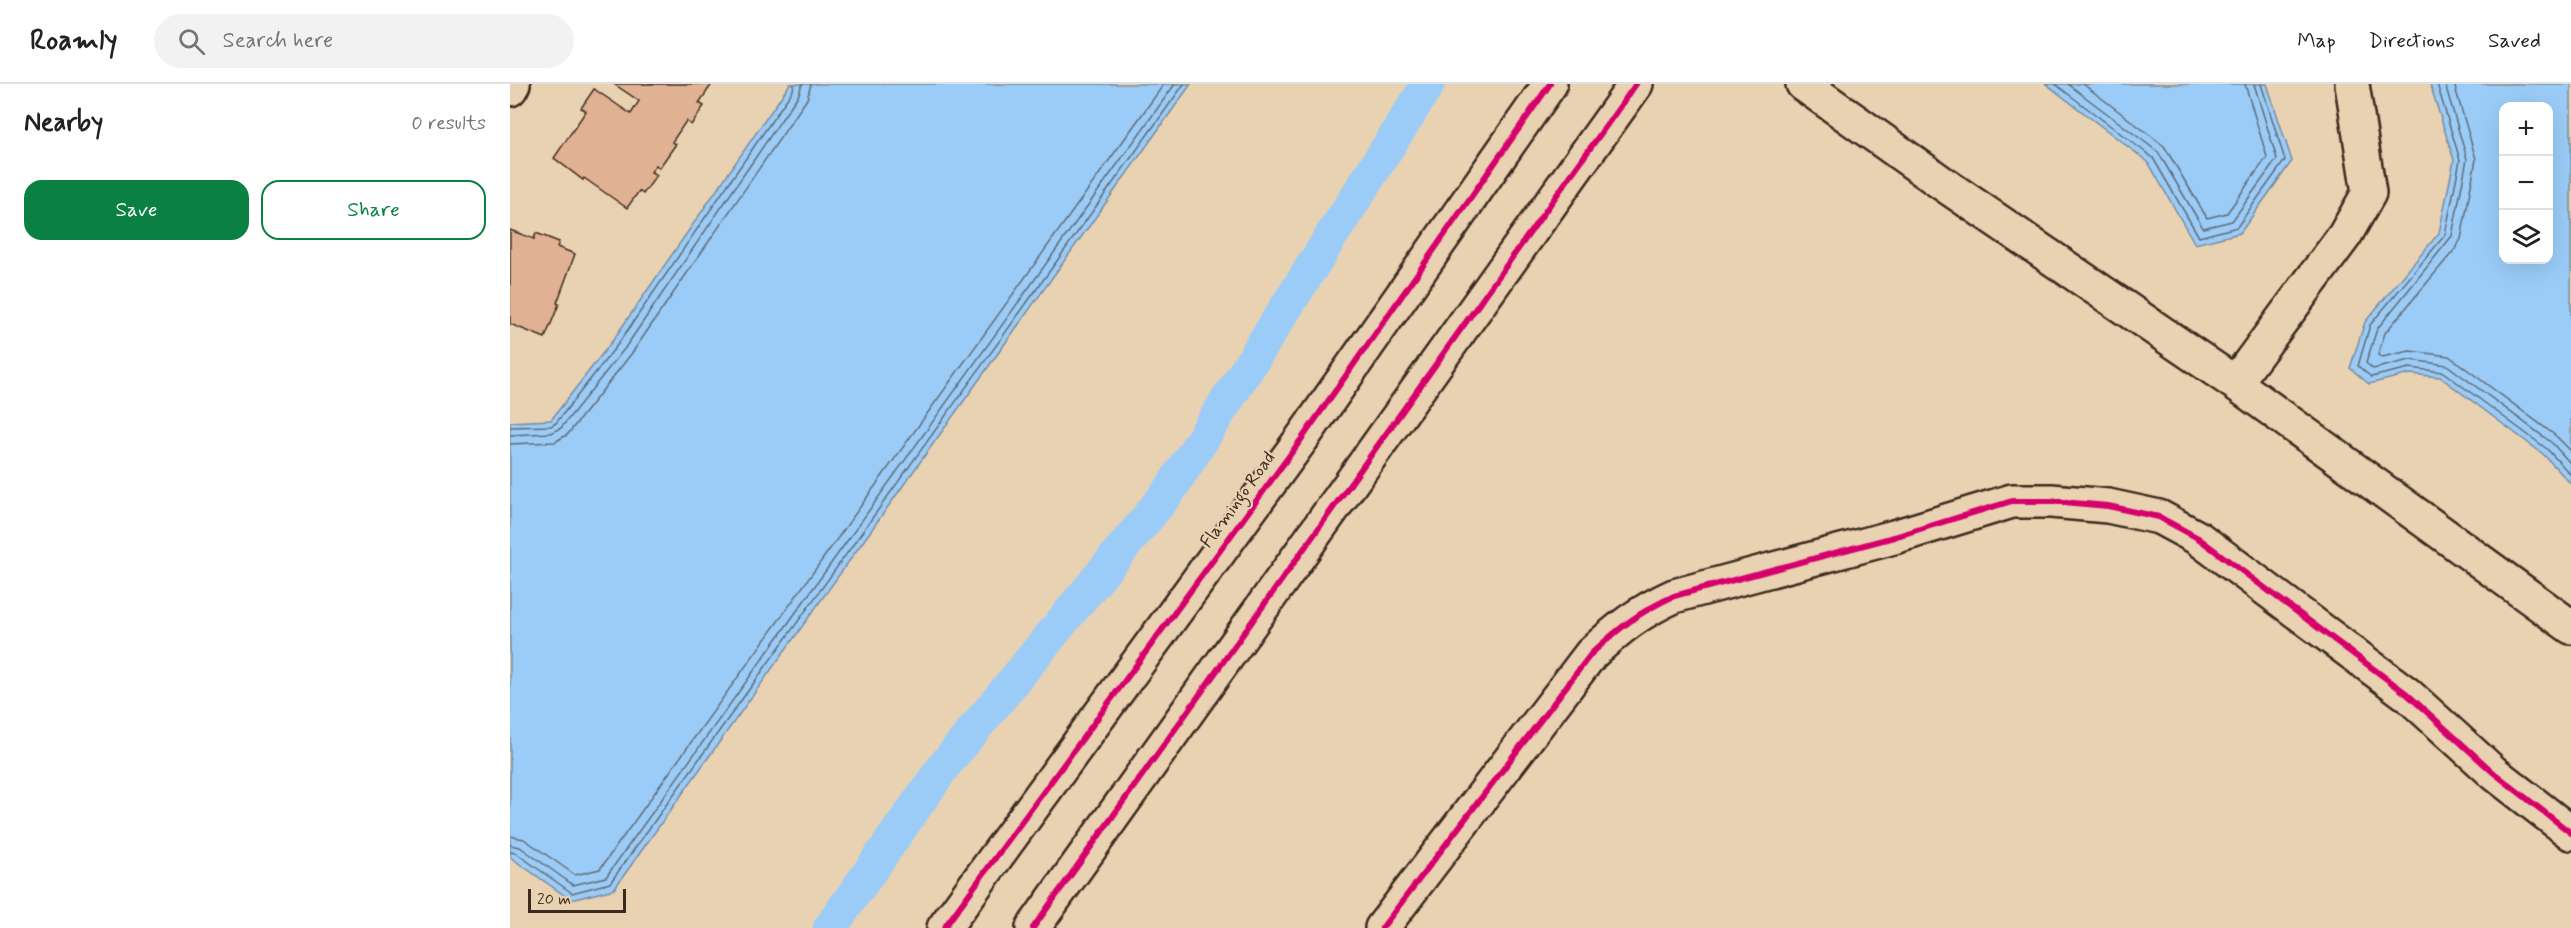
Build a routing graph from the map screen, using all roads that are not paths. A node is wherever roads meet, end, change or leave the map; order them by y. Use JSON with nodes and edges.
{"nodes":[{"id":1,"x":513,"y":84,"type":"edge"},
{"id":2,"x":1550,"y":84,"type":"edge"},
{"id":3,"x":1636,"y":84,"type":"edge"},
{"id":4,"x":1803,"y":84,"type":"edge"},
{"id":5,"x":2352,"y":84,"type":"edge"},
{"id":6,"x":510,"y":89,"type":"edge"},
{"id":7,"x":2235,"y":383,"type":"junction"},
{"id":8,"x":2571,"y":627,"type":"edge"},
{"id":9,"x":2571,"y":833,"type":"edge"},
{"id":10,"x":944,"y":928,"type":"edge"},
{"id":11,"x":1033,"y":928,"type":"edge"},
{"id":12,"x":1382,"y":928,"type":"edge"}],
"edges":[{"from":1,"to":6,"type":"main road"},
{"from":2,"to":10,"type":"main road","name":"Flamingo Road"},
{"from":3,"to":11,"type":"main road"},
{"from":4,"to":7,"type":"main road"},
{"from":5,"to":7,"type":"main road"},
{"from":7,"to":8,"type":"main road"},
{"from":9,"to":12,"type":"main road"}]}
